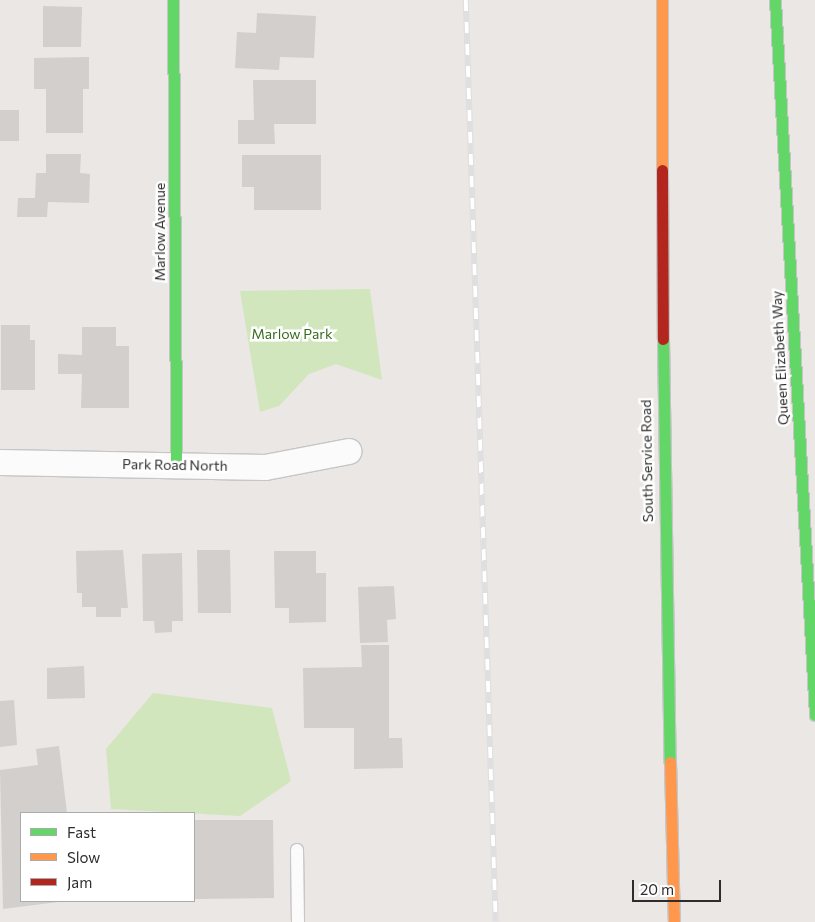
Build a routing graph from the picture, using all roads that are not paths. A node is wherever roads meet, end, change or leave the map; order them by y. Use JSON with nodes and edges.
{"nodes":[{"id":1,"x":173,"y":0,"type":"edge"},
{"id":2,"x":662,"y":0,"type":"edge"},
{"id":3,"x":775,"y":0,"type":"edge"},
{"id":4,"x":348,"y":451,"type":"dead end"},
{"id":5,"x":0,"y":462,"type":"edge"},
{"id":6,"x":176,"y":464,"type":"junction"},
{"id":7,"x":815,"y":715,"type":"edge"},
{"id":8,"x":297,"y":850,"type":"dead end"},
{"id":9,"x":298,"y":922,"type":"edge"},
{"id":10,"x":674,"y":922,"type":"edge"}],
"edges":[{"from":1,"to":6,"type":"main road","name":"Marlow Avenue"},
{"from":2,"to":10,"type":"main road","name":"South Service Road"},
{"from":3,"to":7,"type":"main road","name":"Queen Elizabeth Way"},
{"from":4,"to":6,"type":"street","name":"Park Road North"},
{"from":5,"to":6,"type":"street","name":"Park Road North"},
{"from":8,"to":9,"type":"lane"}]}
